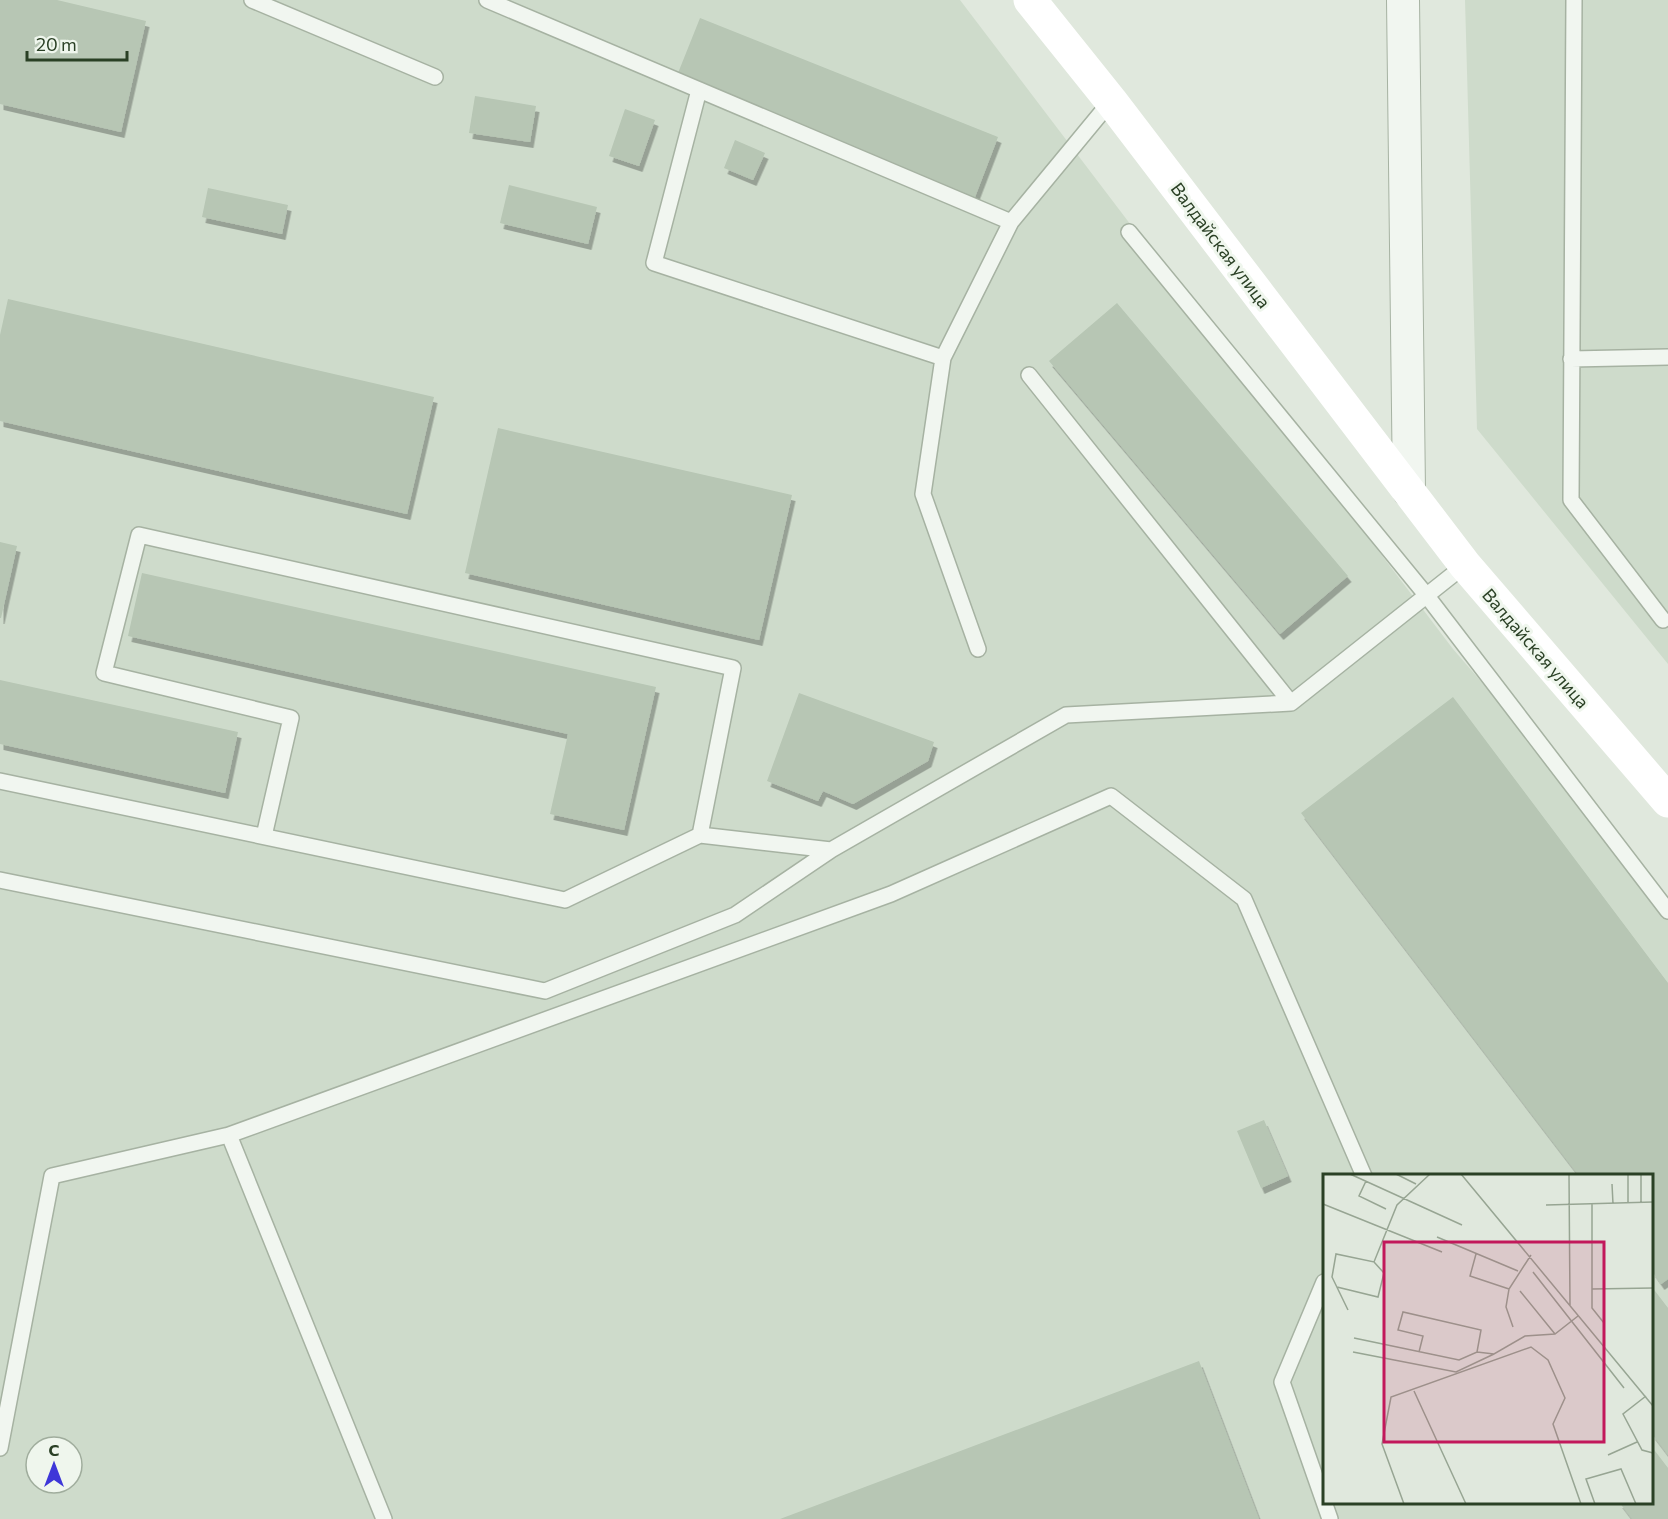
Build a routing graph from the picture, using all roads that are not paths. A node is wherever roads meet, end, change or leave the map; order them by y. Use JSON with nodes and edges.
{"nodes":[{"id":1,"x":252,"y":0,"type":"edge"},
{"id":2,"x":487,"y":0,"type":"edge"},
{"id":3,"x":1030,"y":0,"type":"edge"},
{"id":4,"x":1403,"y":0,"type":"edge"},
{"id":5,"x":1574,"y":0,"type":"edge"},
{"id":6,"x":435,"y":77,"type":"dead end"},
{"id":7,"x":699,"y":90,"type":"junction"},
{"id":8,"x":1111,"y":101,"type":"junction"},
{"id":9,"x":1011,"y":222,"type":"junction"},
{"id":10,"x":1129,"y":232,"type":"dead end"},
{"id":11,"x":1668,"y":357,"type":"edge"},
{"id":12,"x":943,"y":358,"type":"junction"},
{"id":13,"x":1571,"y":359,"type":"junction"},
{"id":14,"x":1029,"y":375,"type":"dead end"},
{"id":15,"x":1409,"y":491,"type":"junction"},
{"id":16,"x":1465,"y":566,"type":"junction"},
{"id":17,"x":1427,"y":596,"type":"junction"},
{"id":18,"x":1663,"y":620,"type":"dead end"},
{"id":19,"x":978,"y":650,"type":"dead end"},
{"id":20,"x":1291,"y":703,"type":"junction"},
{"id":21,"x":0,"y":781,"type":"edge"},
{"id":22,"x":1668,"y":801,"type":"edge"},
{"id":23,"x":700,"y":835,"type":"junction"},
{"id":24,"x":264,"y":836,"type":"junction"},
{"id":25,"x":831,"y":850,"type":"junction"},
{"id":26,"x":0,"y":880,"type":"edge"},
{"id":27,"x":1668,"y":911,"type":"edge"},
{"id":28,"x":229,"y":1135,"type":"junction"},
{"id":29,"x":1363,"y":1174,"type":"edge"},
{"id":30,"x":1323,"y":1284,"type":"edge"},
{"id":31,"x":0,"y":1448,"type":"edge"},
{"id":32,"x":1323,"y":1499,"type":"edge"},
{"id":33,"x":1325,"y":1504,"type":"edge"},
{"id":34,"x":384,"y":1519,"type":"edge"},
{"id":35,"x":1330,"y":1519,"type":"edge"}],
"edges":[{"from":1,"to":6,"type":"lane"},
{"from":2,"to":7,"type":"lane"},
{"from":3,"to":8,"type":"street","name":"Валдайская улица"},
{"from":4,"to":15,"type":"street"},
{"from":5,"to":13,"type":"lane"},
{"from":7,"to":9,"type":"lane"},
{"from":7,"to":12,"type":"lane"},
{"from":8,"to":9,"type":"lane"},
{"from":8,"to":15,"type":"street","name":"Валдайская улица"},
{"from":9,"to":12,"type":"lane"},
{"from":10,"to":17,"type":"lane"},
{"from":11,"to":13,"type":"lane"},
{"from":12,"to":19,"type":"lane"},
{"from":13,"to":18,"type":"lane"},
{"from":14,"to":20,"type":"lane"},
{"from":15,"to":16,"type":"street","name":"Валдайская улица"},
{"from":16,"to":17,"type":"lane"},
{"from":16,"to":22,"type":"street","name":"Валдайская улица"},
{"from":17,"to":20,"type":"lane"},
{"from":17,"to":27,"type":"lane"},
{"from":20,"to":25,"type":"lane"},
{"from":21,"to":24,"type":"lane"},
{"from":23,"to":24,"type":"lane"},
{"from":23,"to":24,"type":"lane"},
{"from":23,"to":25,"type":"lane"},
{"from":25,"to":26,"type":"lane"},
{"from":28,"to":29,"type":"lane"},
{"from":28,"to":31,"type":"lane"},
{"from":28,"to":34,"type":"lane"},
{"from":30,"to":32,"type":"lane"},
{"from":33,"to":35,"type":"lane"}]}
